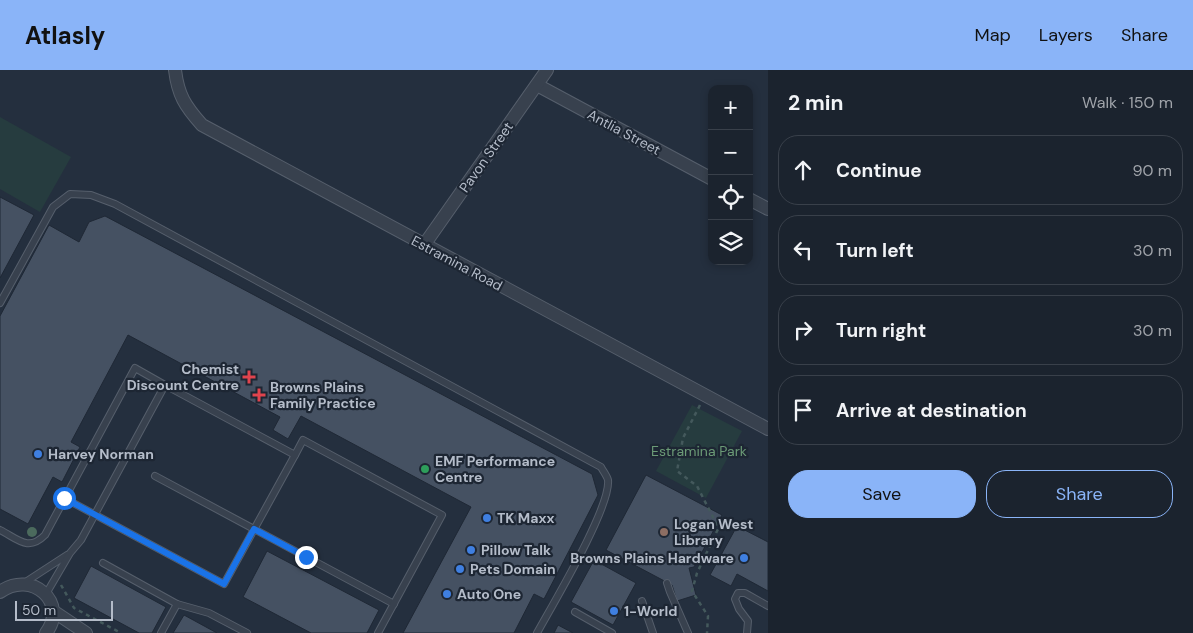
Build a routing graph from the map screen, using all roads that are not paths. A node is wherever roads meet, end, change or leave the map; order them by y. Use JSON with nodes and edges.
{"nodes":[{"id":1,"x":175,"y":70,"type":"edge"},
{"id":2,"x":547,"y":70,"type":"edge"},
{"id":3,"x":537,"y":85,"type":"junction"},
{"id":4,"x":708,"y":177,"type":"edge"},
{"id":5,"x":753,"y":201,"type":"edge"},
{"id":6,"x":768,"y":209,"type":"edge"},
{"id":7,"x":424,"y":245,"type":"junction"},
{"id":8,"x":0,"y":303,"type":"edge"},
{"id":9,"x":166,"y":384,"type":"junction"},
{"id":10,"x":768,"y":429,"type":"edge"},
{"id":11,"x":295,"y":455,"type":"junction"},
{"id":12,"x":155,"y":476,"type":"dead end"},
{"id":13,"x":64,"y":498,"type":"junction"},
{"id":14,"x":95,"y":515,"type":"junction"},
{"id":15,"x":254,"y":529,"type":"junction"},
{"id":16,"x":0,"y":530,"type":"edge"},
{"id":17,"x":70,"y":553,"type":"junction"},
{"id":18,"x":103,"y":563,"type":"dead end"},
{"id":19,"x":668,"y":582,"type":"dead end"},
{"id":20,"x":24,"y":583,"type":"junction"},
{"id":21,"x":0,"y":591,"type":"edge"},
{"id":22,"x":46,"y":594,"type":"junction"},
{"id":23,"x":642,"y":601,"type":"dead end"},
{"id":24,"x":177,"y":604,"type":"junction"},
{"id":25,"x":394,"y":604,"type":"junction"},
{"id":26,"x":768,"y":606,"type":"edge"},
{"id":27,"x":53,"y":611,"type":"junction"},
{"id":28,"x":575,"y":612,"type":"dead end"},
{"id":29,"x":46,"y":633,"type":"edge"},
{"id":30,"x":86,"y":633,"type":"edge"},
{"id":31,"x":161,"y":633,"type":"edge"},
{"id":32,"x":247,"y":633,"type":"edge"},
{"id":33,"x":378,"y":633,"type":"edge"},
{"id":34,"x":537,"y":633,"type":"edge"},
{"id":35,"x":612,"y":633,"type":"edge"},
{"id":36,"x":653,"y":633,"type":"edge"},
{"id":37,"x":688,"y":633,"type":"edge"},
{"id":38,"x":747,"y":633,"type":"edge"}],
"edges":[{"from":1,"to":7,"type":"street","name":"Estramina Road"},
{"from":2,"to":3,"type":"street","name":"Pavon Street"},
{"from":3,"to":4,"type":"street","name":"Antlia Street"},
{"from":3,"to":7,"type":"street","name":"Pavon Street"},
{"from":5,"to":6,"type":"street"},
{"from":7,"to":10,"type":"street","name":"Estramina Road"},
{"from":8,"to":34,"type":"lane"},
{"from":9,"to":11,"type":"lane"},
{"from":9,"to":13,"type":"lane"},
{"from":9,"to":14,"type":"lane"},
{"from":11,"to":15,"type":"lane"},
{"from":11,"to":25,"type":"lane"},
{"from":12,"to":15,"type":"lane"},
{"from":13,"to":14,"type":"lane"},
{"from":13,"to":16,"type":"lane"},
{"from":14,"to":15,"type":"lane"},
{"from":14,"to":17,"type":"lane"},
{"from":15,"to":25,"type":"lane"},
{"from":17,"to":20,"type":"lane"},
{"from":17,"to":22,"type":"lane"},
{"from":18,"to":24,"type":"lane"},
{"from":19,"to":37,"type":"lane"},
{"from":20,"to":21,"type":"street"},
{"from":20,"to":22,"type":"street"},
{"from":22,"to":27,"type":"street"},
{"from":23,"to":36,"type":"lane"},
{"from":24,"to":31,"type":"lane"},
{"from":24,"to":32,"type":"lane"},
{"from":25,"to":33,"type":"lane"},
{"from":26,"to":38,"type":"lane"},
{"from":27,"to":29,"type":"street"},
{"from":27,"to":30,"type":"street"},
{"from":28,"to":35,"type":"lane"}]}
